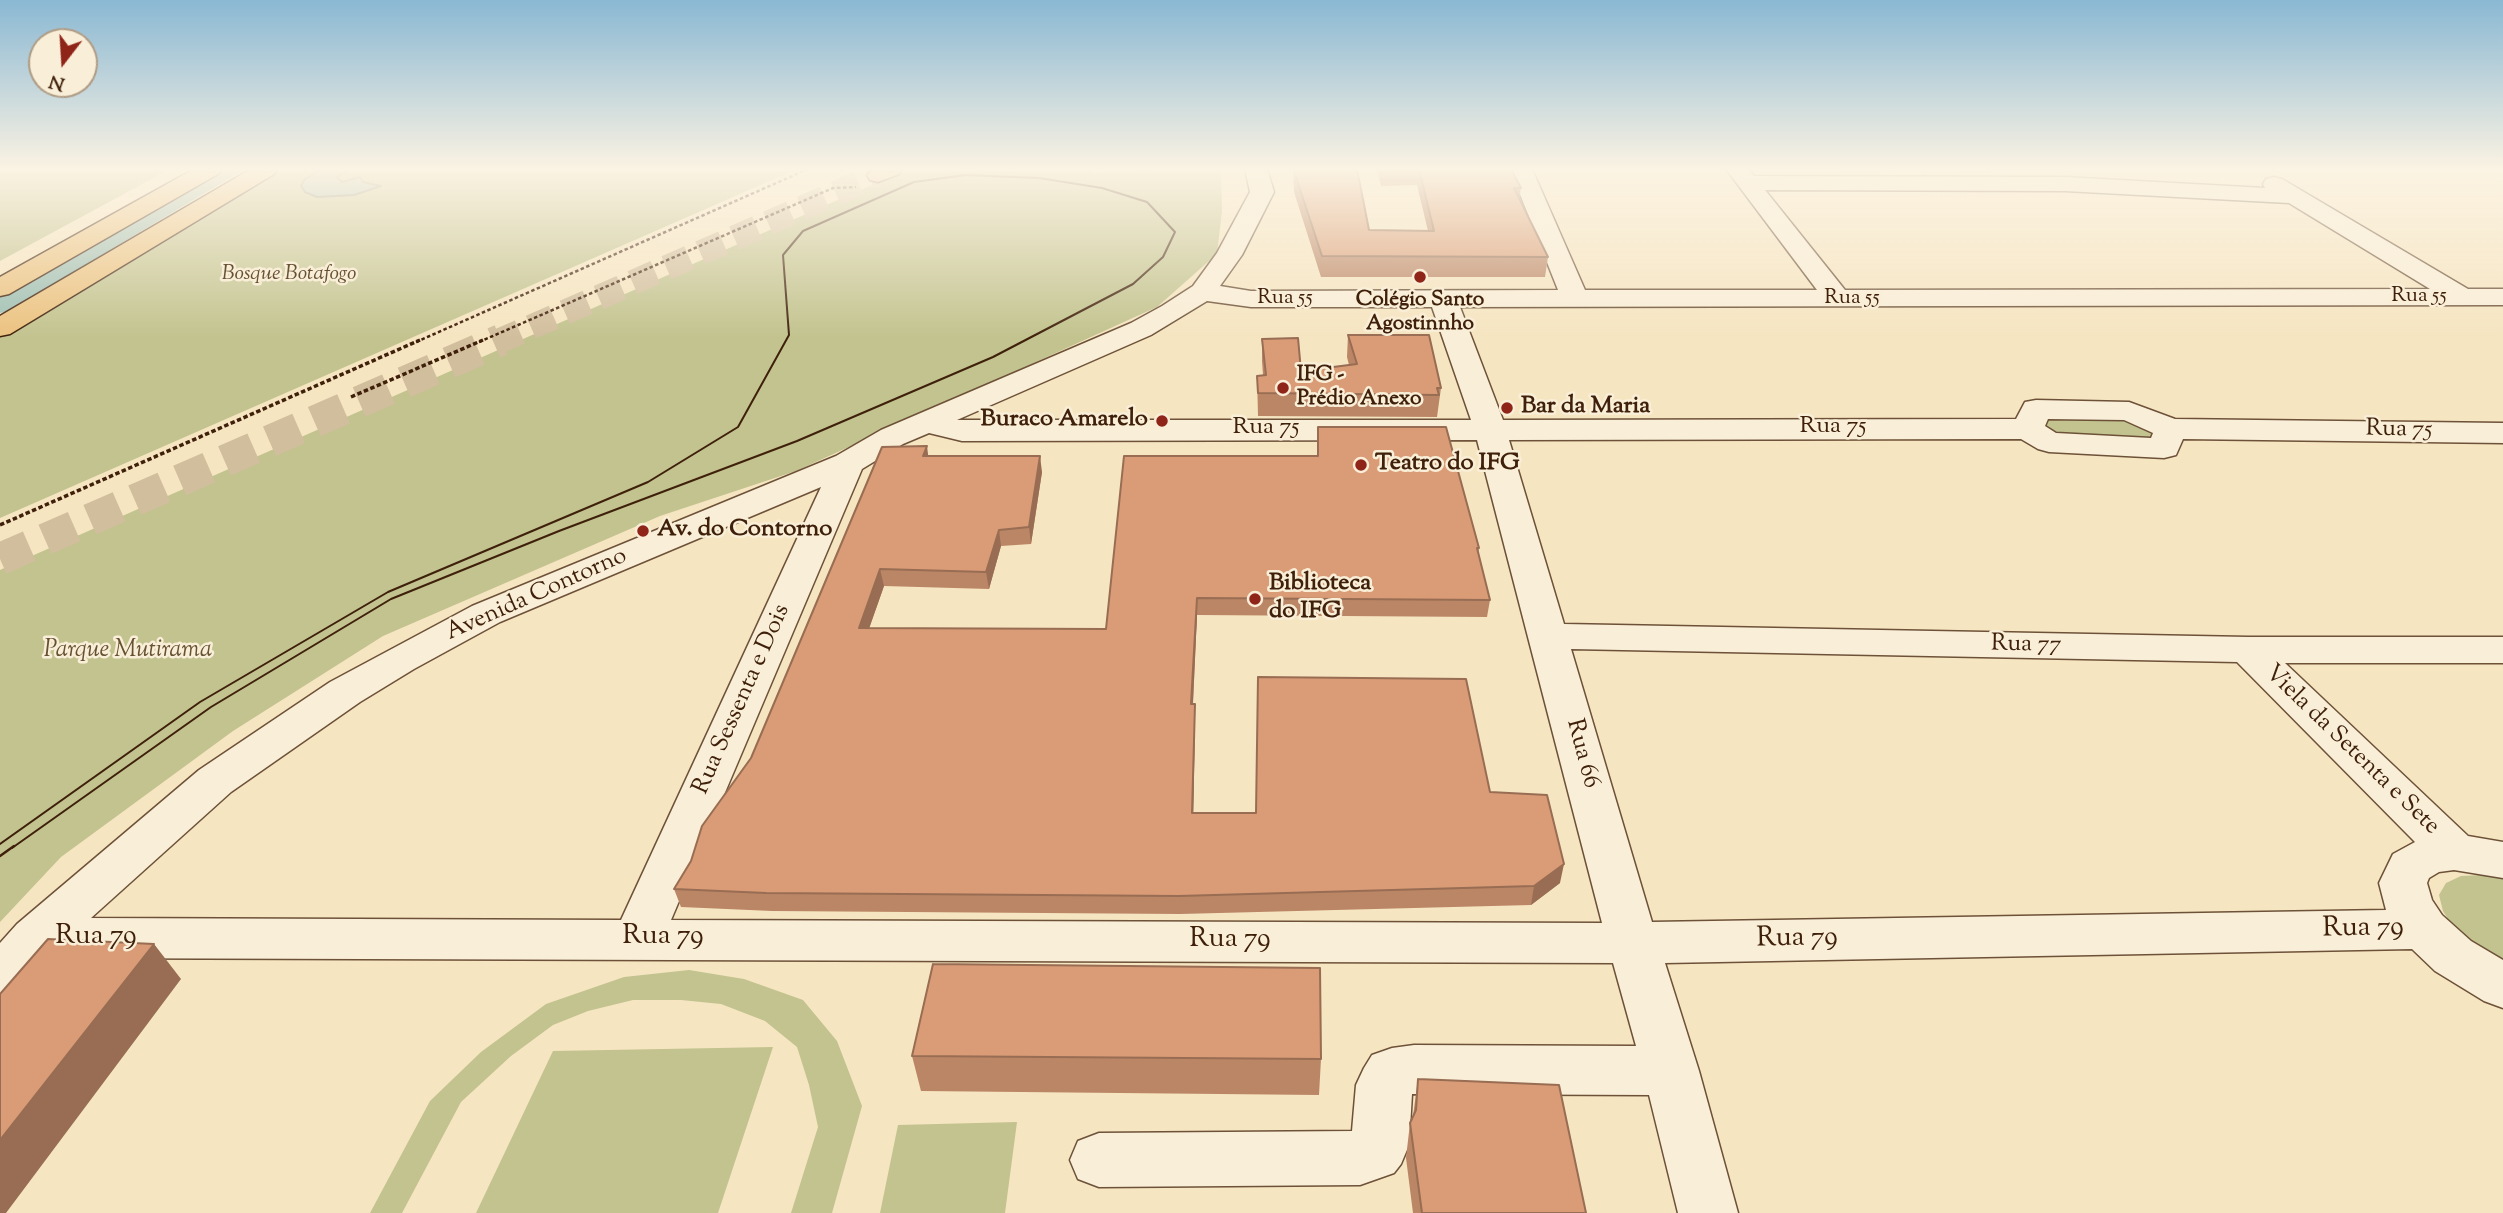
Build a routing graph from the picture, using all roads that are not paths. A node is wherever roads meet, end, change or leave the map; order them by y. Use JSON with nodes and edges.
{"nodes":[{"id":1,"x":110,"y":226,"type":"edge"},
{"id":2,"x":171,"y":226,"type":"edge"},
{"id":3,"x":1244,"y":226,"type":"edge"},
{"id":4,"x":1545,"y":226,"type":"edge"},
{"id":5,"x":1781,"y":226,"type":"edge"},
{"id":6,"x":2343,"y":226,"type":"edge"},
{"id":7,"x":0,"y":288,"type":"edge"},
{"id":8,"x":1202,"y":292,"type":"junction"},
{"id":9,"x":2462,"y":297,"type":"junction"},
{"id":10,"x":2503,"y":297,"type":"edge"},
{"id":11,"x":1443,"y":298,"type":"junction"},
{"id":12,"x":1575,"y":298,"type":"junction"},
{"id":13,"x":1838,"y":299,"type":"junction"},
{"id":14,"x":2503,"y":321,"type":"edge"},
{"id":15,"x":0,"y":328,"type":"edge"},
{"id":16,"x":925,"y":422,"type":"junction"},
{"id":17,"x":1490,"y":428,"type":"junction"},
{"id":18,"x":2503,"y":433,"type":"edge"},
{"id":19,"x":848,"y":463,"type":"junction"},
{"id":20,"x":1549,"y":636,"type":"junction"},
{"id":21,"x":2248,"y":650,"type":"junction"},
{"id":22,"x":2503,"y":650,"type":"edge"},
{"id":23,"x":2454,"y":852,"type":"junction"},
{"id":24,"x":2503,"y":860,"type":"edge"},
{"id":25,"x":2424,"y":929,"type":"junction"},
{"id":26,"x":35,"y":938,"type":"junction"},
{"id":27,"x":638,"y":938,"type":"junction"},
{"id":28,"x":1633,"y":943,"type":"junction"},
{"id":29,"x":0,"y":978,"type":"edge"},
{"id":30,"x":2503,"y":986,"type":"edge"},
{"id":31,"x":1671,"y":1071,"type":"junction"},
{"id":32,"x":1099,"y":1160,"type":"dead end"},
{"id":33,"x":1708,"y":1213,"type":"edge"}],
"edges":[{"from":1,"to":7,"type":"main road"},
{"from":2,"to":15,"type":"main road"},
{"from":3,"to":8,"type":"street","name":"Avenida Contorno"},
{"from":4,"to":12,"type":"street"},
{"from":5,"to":13,"type":"street"},
{"from":6,"to":9,"type":"street"},
{"from":8,"to":11,"type":"street","name":"Rua 55"},
{"from":8,"to":16,"type":"street","name":"Avenida Contorno"},
{"from":9,"to":10,"type":"street","name":"Rua 55"},
{"from":9,"to":13,"type":"street","name":"Rua 55"},
{"from":9,"to":14,"type":"street"},
{"from":11,"to":12,"type":"street","name":"Rua 55"},
{"from":11,"to":17,"type":"street","name":"Rua 66"},
{"from":12,"to":13,"type":"street","name":"Rua 55"},
{"from":16,"to":17,"type":"street","name":"Rua 75"},
{"from":16,"to":19,"type":"street","name":"Avenida Contorno"},
{"from":17,"to":18,"type":"street","name":"Rua 75"},
{"from":17,"to":20,"type":"street","name":"Rua 66"},
{"from":19,"to":26,"type":"street","name":"Avenida Contorno"},
{"from":19,"to":27,"type":"street","name":"Rua Sessenta e Dois"},
{"from":20,"to":21,"type":"street","name":"Rua 77"},
{"from":20,"to":28,"type":"street","name":"Rua 66"},
{"from":21,"to":22,"type":"street","name":"Rua 77"},
{"from":21,"to":23,"type":"street","name":"Viela da Setenta e Sete"},
{"from":23,"to":24,"type":"street"},
{"from":23,"to":25,"type":"street"},
{"from":25,"to":28,"type":"street","name":"Rua 79"},
{"from":25,"to":30,"type":"street"},
{"from":26,"to":27,"type":"street","name":"Rua 79"},
{"from":26,"to":29,"type":"street","name":"Avenida Contorno"},
{"from":27,"to":28,"type":"street","name":"Rua 79"},
{"from":28,"to":31,"type":"street","name":"Rua 66"},
{"from":31,"to":32,"type":"street"},
{"from":31,"to":33,"type":"street","name":"Rua 66"}]}
